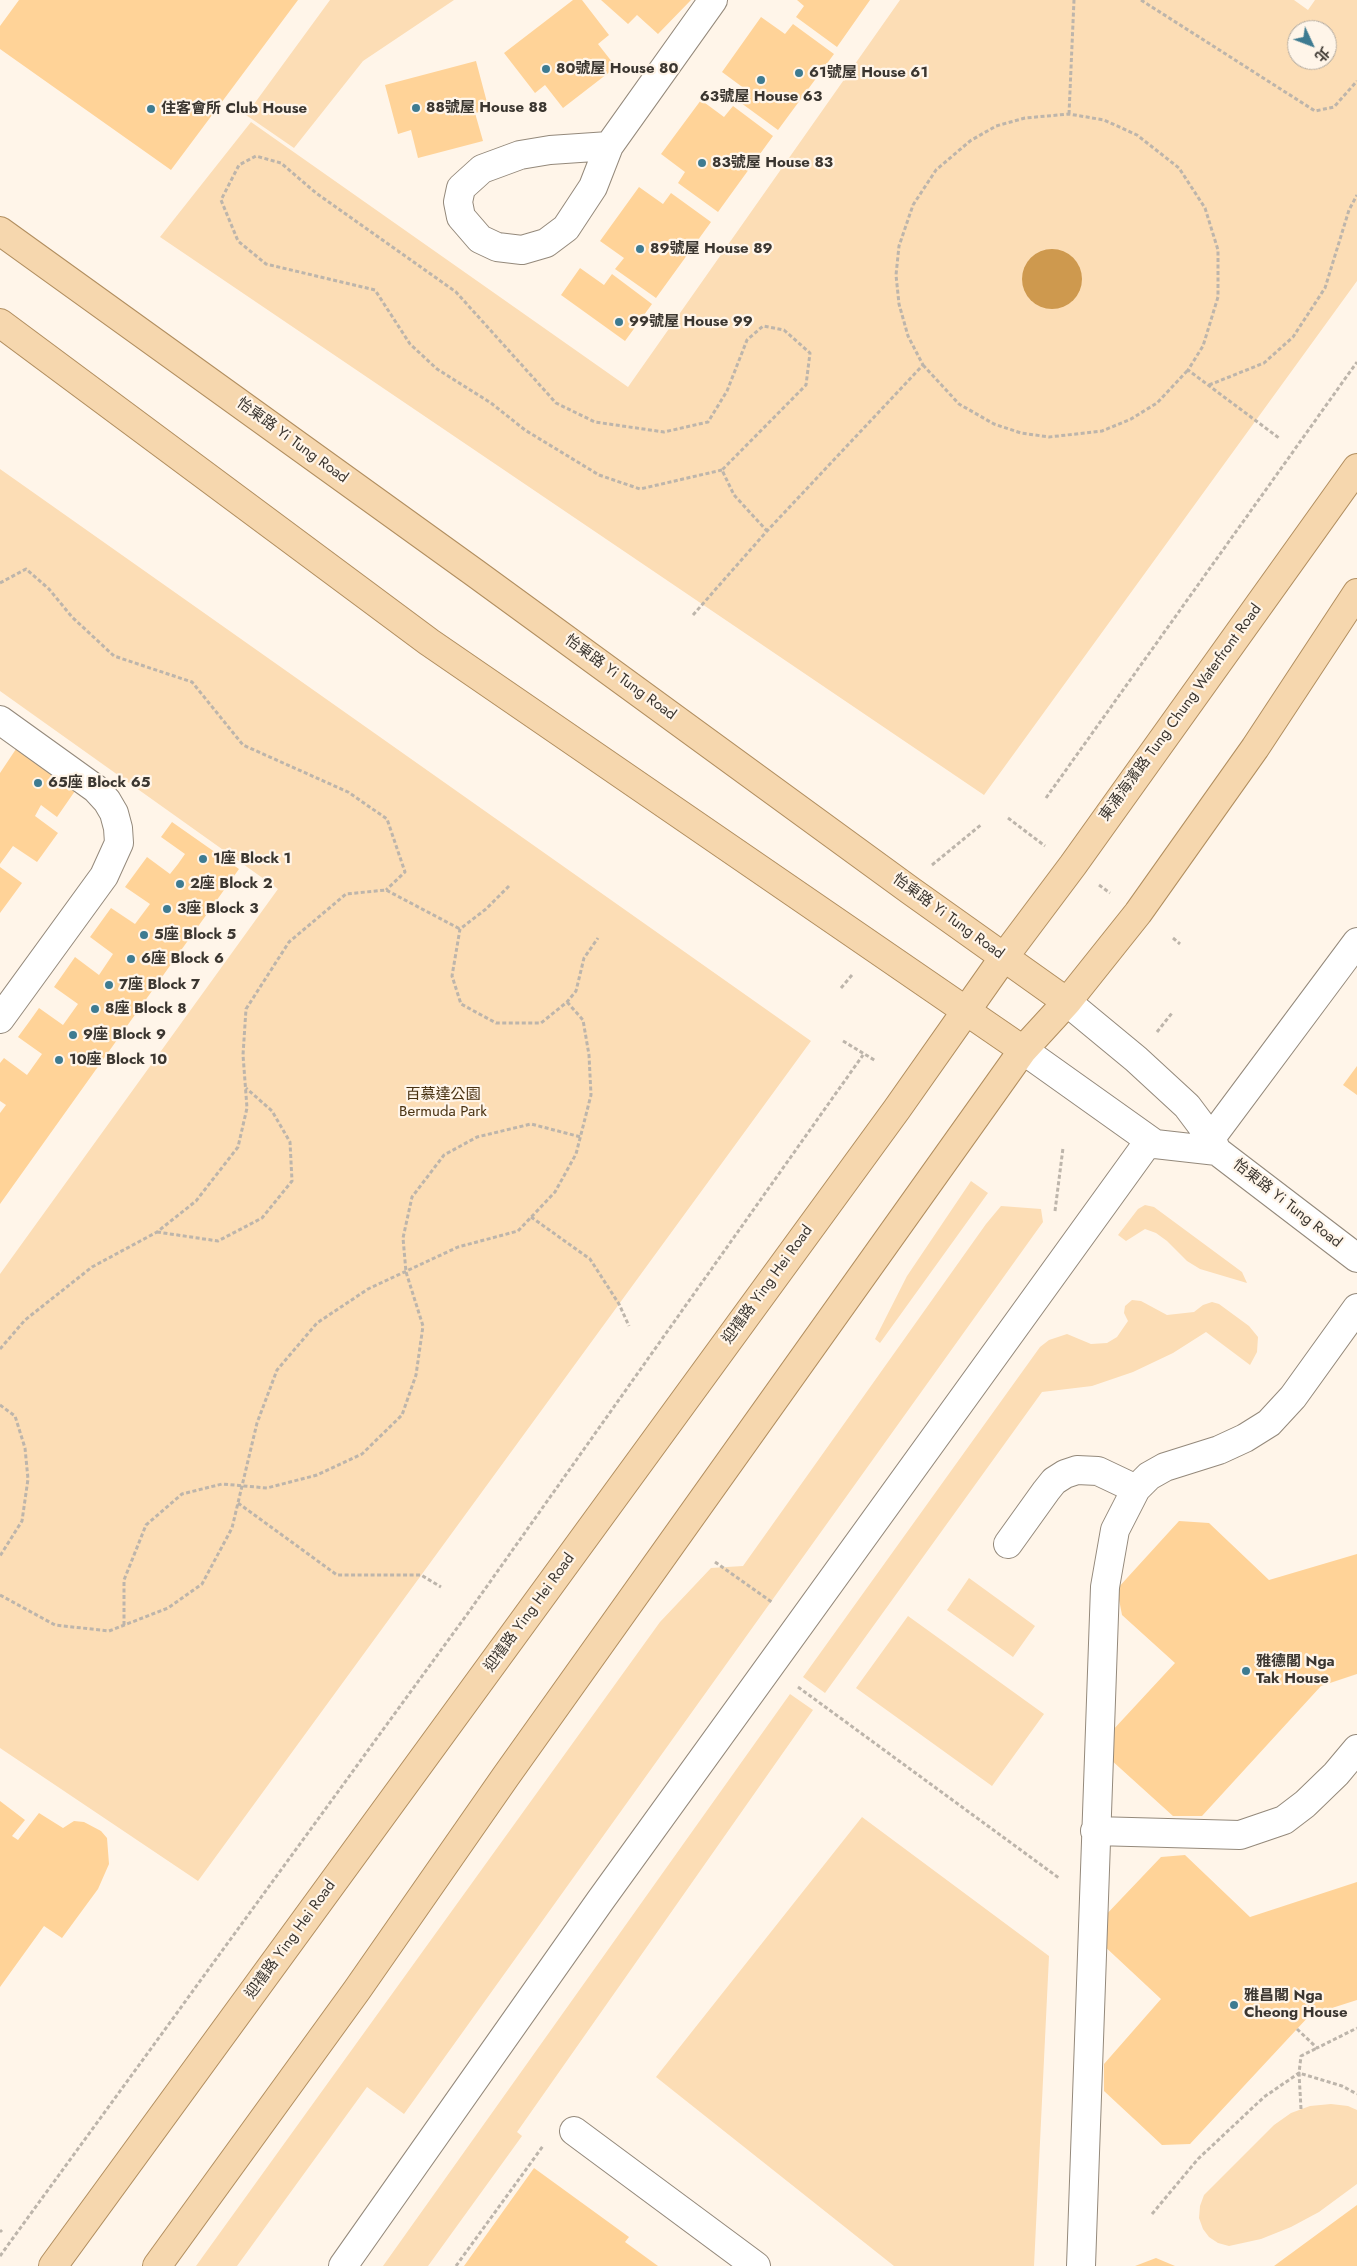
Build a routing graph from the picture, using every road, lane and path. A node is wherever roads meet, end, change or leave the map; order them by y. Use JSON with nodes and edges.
{"nodes":[{"id":1,"x":713,"y":0,"type":"edge"},
{"id":2,"x":1074,"y":0,"type":"edge"},
{"id":3,"x":1141,"y":0,"type":"edge"},
{"id":4,"x":1357,"y":81,"type":"edge"},
{"id":5,"x":1069,"y":114,"type":"junction"},
{"id":6,"x":608,"y":146,"type":"junction"},
{"id":7,"x":1357,"y":195,"type":"edge"},
{"id":8,"x":0,"y":231,"type":"edge"},
{"id":9,"x":0,"y":323,"type":"edge"},
{"id":10,"x":1357,"y":362,"type":"edge"},
{"id":11,"x":923,"y":365,"type":"junction"},
{"id":12,"x":1188,"y":370,"type":"junction"},
{"id":13,"x":1208,"y":385,"type":"junction"},
{"id":14,"x":1279,"y":438,"type":"dead end"},
{"id":15,"x":1357,"y":468,"type":"edge"},
{"id":16,"x":722,"y":470,"type":"junction"},
{"id":17,"x":767,"y":530,"type":"junction"},
{"id":18,"x":0,"y":583,"type":"edge"},
{"id":19,"x":1357,"y":593,"type":"edge"},
{"id":20,"x":693,"y":615,"type":"dead end"},
{"id":21,"x":0,"y":720,"type":"edge"},
{"id":22,"x":1046,"y":798,"type":"dead end"},
{"id":23,"x":1008,"y":818,"type":"dead end"},
{"id":24,"x":982,"y":824,"type":"dead end"},
{"id":25,"x":1045,"y":846,"type":"dead end"},
{"id":26,"x":926,"y":870,"type":"dead end"},
{"id":27,"x":1095,"y":882,"type":"dead end"},
{"id":28,"x":509,"y":886,"type":"dead end"},
{"id":29,"x":386,"y":890,"type":"junction"},
{"id":30,"x":1111,"y":894,"type":"dead end"},
{"id":31,"x":460,"y":929,"type":"junction"},
{"id":32,"x":598,"y":938,"type":"dead end"},
{"id":33,"x":1173,"y":938,"type":"dead end"},
{"id":34,"x":1357,"y":942,"type":"edge"},
{"id":35,"x":1180,"y":944,"type":"dead end"},
{"id":36,"x":1004,"y":957,"type":"junction"},
{"id":37,"x":856,"y":971,"type":"dead end"},
{"id":38,"x":841,"y":988,"type":"dead end"},
{"id":39,"x":567,"y":1002,"type":"junction"},
{"id":40,"x":1068,"y":1002,"type":"junction"},
{"id":41,"x":966,"y":1010,"type":"junction"},
{"id":42,"x":1172,"y":1013,"type":"dead end"},
{"id":43,"x":0,"y":1019,"type":"edge"},
{"id":44,"x":1156,"y":1033,"type":"dead end"},
{"id":45,"x":843,"y":1042,"type":"dead end"},
{"id":46,"x":1023,"y":1050,"type":"junction"},
{"id":47,"x":863,"y":1055,"type":"junction"},
{"id":48,"x":876,"y":1061,"type":"dead end"},
{"id":49,"x":245,"y":1087,"type":"junction"},
{"id":50,"x":581,"y":1137,"type":"junction"},
{"id":51,"x":1149,"y":1141,"type":"junction"},
{"id":52,"x":1214,"y":1144,"type":"junction"},
{"id":53,"x":1063,"y":1148,"type":"dead end"},
{"id":54,"x":1055,"y":1211,"type":"dead end"},
{"id":55,"x":531,"y":1217,"type":"junction"},
{"id":56,"x":157,"y":1232,"type":"junction"},
{"id":57,"x":1357,"y":1258,"type":"edge"},
{"id":58,"x":406,"y":1272,"type":"junction"},
{"id":59,"x":1357,"y":1308,"type":"edge"},
{"id":60,"x":629,"y":1326,"type":"dead end"},
{"id":61,"x":0,"y":1349,"type":"edge"},
{"id":62,"x":0,"y":1405,"type":"edge"},
{"id":63,"x":242,"y":1486,"type":"junction"},
{"id":64,"x":1136,"y":1489,"type":"junction"},
{"id":65,"x":238,"y":1503,"type":"junction"},
{"id":66,"x":1008,"y":1544,"type":"dead end"},
{"id":67,"x":0,"y":1556,"type":"edge"},
{"id":68,"x":715,"y":1562,"type":"dead end"},
{"id":69,"x":441,"y":1587,"type":"dead end"},
{"id":70,"x":0,"y":1595,"type":"edge"},
{"id":71,"x":803,"y":1623,"type":"junction"},
{"id":72,"x":124,"y":1626,"type":"junction"},
{"id":73,"x":770,"y":1668,"type":"junction"},
{"id":74,"x":1357,"y":1748,"type":"edge"},
{"id":75,"x":1095,"y":1831,"type":"junction"},
{"id":76,"x":1094,"y":1904,"type":"junction"},
{"id":77,"x":1357,"y":2028,"type":"edge"},
{"id":78,"x":1297,"y":2029,"type":"dead end"},
{"id":79,"x":1317,"y":2048,"type":"junction"},
{"id":80,"x":1299,"y":2073,"type":"junction"},
{"id":81,"x":1357,"y":2094,"type":"edge"},
{"id":82,"x":1300,"y":2109,"type":"dead end"},
{"id":83,"x":574,"y":2131,"type":"dead end"},
{"id":84,"x":546,"y":2142,"type":"dead end"},
{"id":85,"x":1152,"y":2214,"type":"dead end"},
{"id":86,"x":0,"y":2256,"type":"edge"},
{"id":87,"x":53,"y":2266,"type":"edge"},
{"id":88,"x":157,"y":2266,"type":"edge"},
{"id":89,"x":343,"y":2266,"type":"edge"},
{"id":90,"x":456,"y":2266,"type":"edge"},
{"id":91,"x":756,"y":2266,"type":"edge"},
{"id":92,"x":1081,"y":2266,"type":"edge"}],
"edges":[{"from":1,"to":6,"type":"street"},
{"from":2,"to":5,"type":"path"},
{"from":3,"to":4,"type":"path"},
{"from":5,"to":11,"type":"path"},
{"from":5,"to":12,"type":"path"},
{"from":6,"to":6,"type":"street"},
{"from":7,"to":13,"type":"path"},
{"from":8,"to":36,"type":"main road","name":"怡東路 Yi Tung Road"},
{"from":9,"to":41,"type":"main road","name":"怡東路 Yi Tung Road"},
{"from":10,"to":22,"type":"path"},
{"from":11,"to":12,"type":"path"},
{"from":11,"to":17,"type":"path"},
{"from":12,"to":13,"type":"path"},
{"from":13,"to":14,"type":"path"},
{"from":15,"to":36,"type":"main road","name":"東涌海濱路 Tung Chung Waterfront Road"},
{"from":16,"to":16,"type":"path"},
{"from":16,"to":17,"type":"path"},
{"from":17,"to":20,"type":"path"},
{"from":18,"to":29,"type":"path"},
{"from":19,"to":40,"type":"main road"},
{"from":21,"to":43,"type":"street"},
{"from":23,"to":25,"type":"path"},
{"from":24,"to":26,"type":"path"},
{"from":27,"to":30,"type":"path"},
{"from":28,"to":31,"type":"path"},
{"from":29,"to":31,"type":"path"},
{"from":29,"to":49,"type":"path"},
{"from":31,"to":39,"type":"path"},
{"from":32,"to":39,"type":"path"},
{"from":33,"to":35,"type":"path"},
{"from":34,"to":52,"type":"street"},
{"from":36,"to":40,"type":"main road","name":"怡東路 Yi Tung Road"},
{"from":36,"to":41,"type":"main road","name":"迎禧路 Ying Hei Road"},
{"from":37,"to":38,"type":"path"},
{"from":39,"to":50,"type":"path"},
{"from":40,"to":46,"type":"main road"},
{"from":40,"to":52,"type":"street","name":"怡東路 Yi Tung Road"},
{"from":41,"to":46,"type":"main road","name":"怡東路 Yi Tung Road"},
{"from":41,"to":87,"type":"main road","name":"迎禧路 Ying Hei Road"},
{"from":42,"to":44,"type":"path"},
{"from":45,"to":47,"type":"path"},
{"from":46,"to":51,"type":"street","name":"怡東路 Yi Tung Road"},
{"from":46,"to":88,"type":"main road"},
{"from":47,"to":48,"type":"path"},
{"from":47,"to":86,"type":"path"},
{"from":49,"to":56,"type":"path"},
{"from":49,"to":56,"type":"path"},
{"from":50,"to":55,"type":"path"},
{"from":50,"to":58,"type":"path"},
{"from":51,"to":52,"type":"street","name":"怡東路 Yi Tung Road"},
{"from":51,"to":71,"type":"street"},
{"from":52,"to":57,"type":"street","name":"怡東路 Yi Tung Road"},
{"from":53,"to":54,"type":"path"},
{"from":55,"to":58,"type":"path"},
{"from":55,"to":60,"type":"path"},
{"from":56,"to":61,"type":"path"},
{"from":58,"to":63,"type":"path"},
{"from":58,"to":63,"type":"path"},
{"from":59,"to":64,"type":"street"},
{"from":62,"to":67,"type":"path"},
{"from":63,"to":65,"type":"path"},
{"from":63,"to":72,"type":"path"},
{"from":64,"to":66,"type":"street"},
{"from":64,"to":75,"type":"street"},
{"from":65,"to":69,"type":"path"},
{"from":65,"to":72,"type":"path"},
{"from":68,"to":71,"type":"path"},
{"from":70,"to":72,"type":"path"},
{"from":71,"to":73,"type":"street"},
{"from":73,"to":76,"type":"path"},
{"from":73,"to":89,"type":"street"},
{"from":74,"to":75,"type":"street"},
{"from":75,"to":76,"type":"street"},
{"from":76,"to":92,"type":"street"},
{"from":77,"to":79,"type":"path"},
{"from":78,"to":79,"type":"path"},
{"from":79,"to":80,"type":"path"},
{"from":80,"to":81,"type":"path"},
{"from":80,"to":82,"type":"path"},
{"from":80,"to":85,"type":"path"},
{"from":83,"to":91,"type":"street"},
{"from":84,"to":90,"type":"path"}]}
